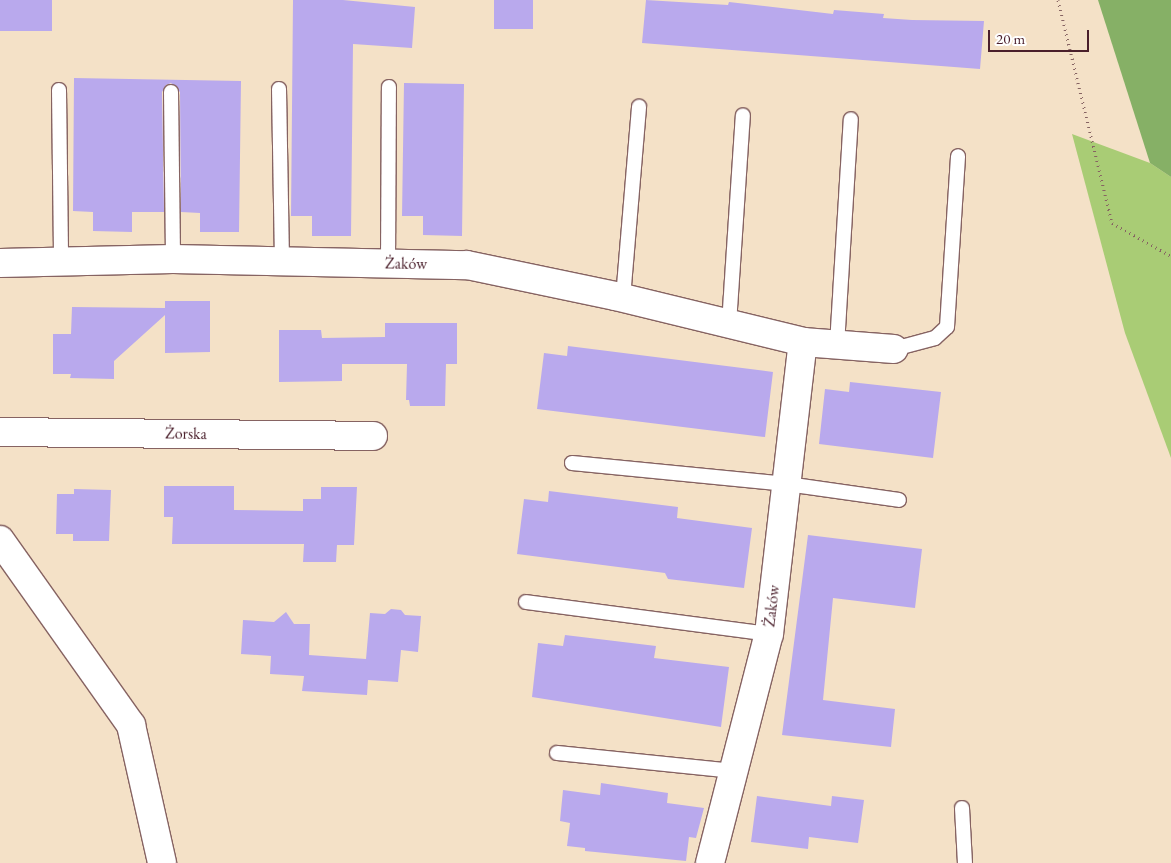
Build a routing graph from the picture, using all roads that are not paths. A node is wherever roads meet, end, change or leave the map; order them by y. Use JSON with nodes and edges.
{"nodes":[{"id":1,"x":389,"y":87,"type":"dead end"},
{"id":2,"x":279,"y":89,"type":"dead end"},
{"id":3,"x":59,"y":90,"type":"dead end"},
{"id":4,"x":171,"y":92,"type":"dead end"},
{"id":5,"x":639,"y":107,"type":"dead end"},
{"id":6,"x":743,"y":115,"type":"dead end"},
{"id":7,"x":851,"y":119,"type":"dead end"},
{"id":8,"x":958,"y":156,"type":"dead end"},
{"id":9,"x":173,"y":260,"type":"junction"},
{"id":10,"x":61,"y":262,"type":"junction"},
{"id":11,"x":282,"y":262,"type":"junction"},
{"id":12,"x":0,"y":263,"type":"edge"},
{"id":13,"x":388,"y":264,"type":"junction"},
{"id":14,"x":622,"y":298,"type":"junction"},
{"id":15,"x":729,"y":324,"type":"junction"},
{"id":16,"x":803,"y":342,"type":"junction"},
{"id":17,"x":837,"y":345,"type":"junction"},
{"id":18,"x":894,"y":349,"type":"joint"},
{"id":19,"x":0,"y":432,"type":"edge"},
{"id":20,"x":373,"y":436,"type":"dead end"},
{"id":21,"x":572,"y":463,"type":"dead end"},
{"id":22,"x":787,"y":484,"type":"junction"},
{"id":23,"x":899,"y":500,"type":"dead end"},
{"id":24,"x":0,"y":540,"type":"edge"},
{"id":25,"x":526,"y":602,"type":"dead end"},
{"id":26,"x":768,"y":634,"type":"junction"},
{"id":27,"x":557,"y":753,"type":"dead end"},
{"id":28,"x":734,"y":772,"type":"junction"},
{"id":29,"x":962,"y":808,"type":"dead end"},
{"id":30,"x":162,"y":863,"type":"edge"},
{"id":31,"x":710,"y":863,"type":"edge"},
{"id":32,"x":965,"y":863,"type":"edge"}],
"edges":[{"from":1,"to":13,"type":"lane"},
{"from":2,"to":11,"type":"lane"},
{"from":3,"to":10,"type":"lane"},
{"from":4,"to":9,"type":"lane"},
{"from":5,"to":14,"type":"lane"},
{"from":6,"to":15,"type":"lane"},
{"from":7,"to":17,"type":"lane"},
{"from":8,"to":18,"type":"lane"},
{"from":9,"to":10,"type":"street","name":"Żaków"},
{"from":9,"to":11,"type":"street","name":"Żaków"},
{"from":10,"to":12,"type":"street","name":"Żaków"},
{"from":11,"to":13,"type":"street","name":"Żaków"},
{"from":13,"to":14,"type":"street","name":"Żaków"},
{"from":14,"to":15,"type":"street","name":"Żaków"},
{"from":15,"to":16,"type":"street","name":"Żaków"},
{"from":16,"to":17,"type":"street","name":"Żaków"},
{"from":16,"to":22,"type":"street","name":"Żaków"},
{"from":17,"to":18,"type":"street","name":"Żaków"},
{"from":19,"to":20,"type":"street","name":"Żorska"},
{"from":21,"to":22,"type":"lane"},
{"from":22,"to":23,"type":"lane"},
{"from":22,"to":26,"type":"street","name":"Żaków"},
{"from":24,"to":30,"type":"street"},
{"from":25,"to":26,"type":"lane"},
{"from":26,"to":28,"type":"street","name":"Żaków"},
{"from":27,"to":28,"type":"lane"},
{"from":28,"to":31,"type":"street","name":"Żaków"},
{"from":29,"to":32,"type":"lane"}]}
